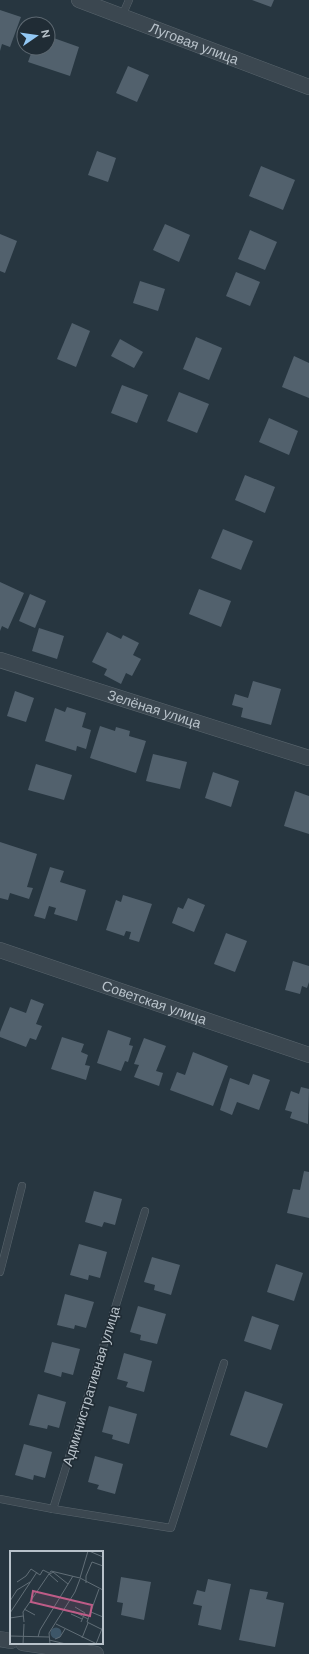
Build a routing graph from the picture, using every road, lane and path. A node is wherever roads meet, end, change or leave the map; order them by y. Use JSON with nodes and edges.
{"nodes":[{"id":1,"x":79,"y":0,"type":"edge"},
{"id":2,"x":129,"y":0,"type":"edge"},
{"id":3,"x":122,"y":16,"type":"junction"},
{"id":4,"x":309,"y":87,"type":"edge"},
{"id":5,"x":0,"y":660,"type":"edge"},
{"id":6,"x":309,"y":758,"type":"edge"},
{"id":7,"x":0,"y":950,"type":"edge"},
{"id":8,"x":309,"y":1055,"type":"edge"},
{"id":9,"x":22,"y":1186,"type":"dead end"},
{"id":10,"x":145,"y":1211,"type":"dead end"},
{"id":11,"x":0,"y":1272,"type":"edge"},
{"id":12,"x":224,"y":1363,"type":"dead end"},
{"id":13,"x":0,"y":1499,"type":"edge"},
{"id":14,"x":53,"y":1510,"type":"junction"},
{"id":15,"x":0,"y":1639,"type":"edge"},
{"id":16,"x":10,"y":1641,"type":"edge"},
{"id":17,"x":31,"y":1644,"type":"edge"},
{"id":18,"x":96,"y":1654,"type":"edge"}],
"edges":[{"from":1,"to":3,"type":"street","name":"Луговая улица"},
{"from":2,"to":3,"type":"lane"},
{"from":3,"to":4,"type":"street","name":"Луговая улица"},
{"from":5,"to":6,"type":"street","name":"Зелёная улица"},
{"from":7,"to":8,"type":"street","name":"Советская улица"},
{"from":9,"to":11,"type":"lane"},
{"from":10,"to":14,"type":"lane","name":"Административная улица"},
{"from":12,"to":14,"type":"lane"},
{"from":13,"to":14,"type":"lane"},
{"from":15,"to":16,"type":"street"},
{"from":17,"to":18,"type":"street"}]}
